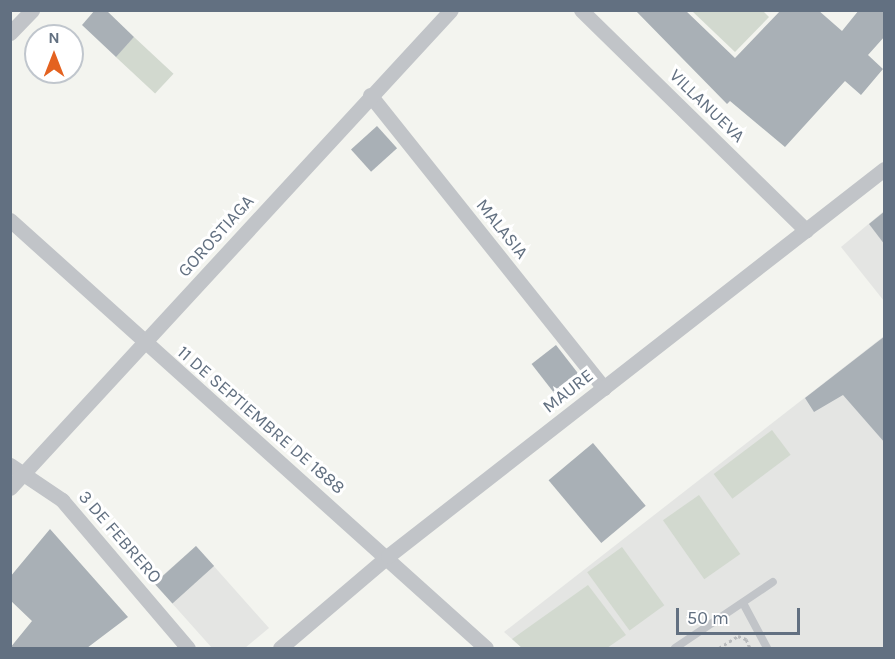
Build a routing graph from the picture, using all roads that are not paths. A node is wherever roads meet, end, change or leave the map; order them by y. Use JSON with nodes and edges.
{"nodes":[{"id":1,"x":32,"y":10,"type":"edge"},
{"id":2,"x":452,"y":10,"type":"edge"},
{"id":3,"x":580,"y":10,"type":"edge"},
{"id":4,"x":10,"y":33,"type":"edge"},
{"id":5,"x":370,"y":95,"type":"junction"},
{"id":6,"x":885,"y":169,"type":"edge"},
{"id":7,"x":10,"y":220,"type":"edge"},
{"id":8,"x":806,"y":230,"type":"junction"},
{"id":9,"x":144,"y":344,"type":"junction"},
{"id":10,"x":604,"y":388,"type":"junction"},
{"id":11,"x":10,"y":465,"type":"edge"},
{"id":12,"x":25,"y":473,"type":"junction"},
{"id":13,"x":10,"y":488,"type":"edge"},
{"id":14,"x":388,"y":556,"type":"junction"},
{"id":15,"x":773,"y":582,"type":"dead end"},
{"id":16,"x":743,"y":603,"type":"junction"},
{"id":17,"x":188,"y":648,"type":"edge"},
{"id":18,"x":280,"y":648,"type":"edge"},
{"id":19,"x":486,"y":648,"type":"edge"},
{"id":20,"x":675,"y":648,"type":"edge"},
{"id":21,"x":767,"y":648,"type":"edge"}],
"edges":[{"from":1,"to":4,"type":"street"},
{"from":2,"to":5,"type":"street","name":"GOROSTIAGA"},
{"from":3,"to":8,"type":"street","name":"VILLANUEVA"},
{"from":5,"to":9,"type":"street","name":"GOROSTIAGA"},
{"from":5,"to":10,"type":"street","name":"MALASIA"},
{"from":6,"to":8,"type":"street","name":"MAURE"},
{"from":7,"to":9,"type":"street","name":"11 DE SEPTIEMBRE DE 1888"},
{"from":8,"to":10,"type":"street","name":"MAURE"},
{"from":9,"to":12,"type":"street","name":"GOROSTIAGA"},
{"from":9,"to":14,"type":"street","name":"11 DE SEPTIEMBRE DE 1888"},
{"from":10,"to":14,"type":"street","name":"MAURE"},
{"from":11,"to":12,"type":"street","name":"3 DE FEBRERO"},
{"from":12,"to":13,"type":"street","name":"GOROSTIAGA"},
{"from":12,"to":17,"type":"street","name":"3 DE FEBRERO"},
{"from":14,"to":18,"type":"street","name":"MAURE"},
{"from":14,"to":19,"type":"street","name":"11 DE SEPTIEMBRE DE 1888"},
{"from":15,"to":16,"type":"lane"},
{"from":16,"to":20,"type":"lane"},
{"from":16,"to":21,"type":"lane"}]}
